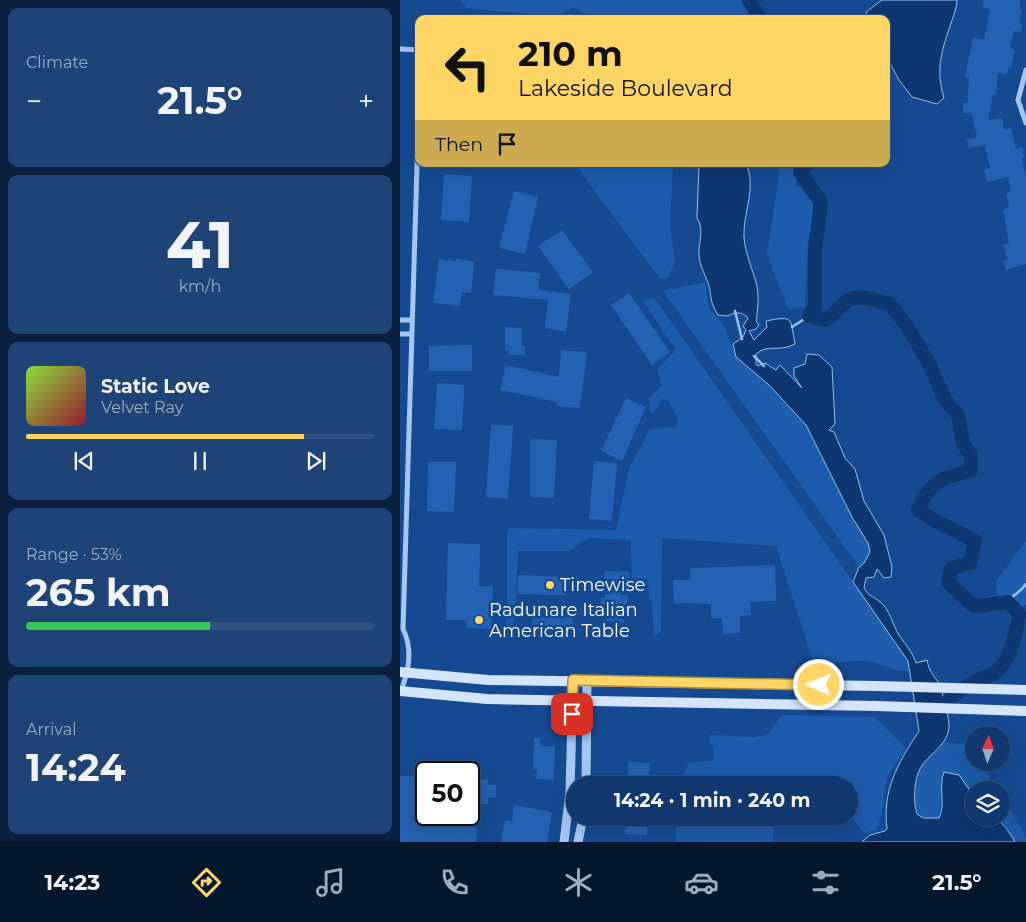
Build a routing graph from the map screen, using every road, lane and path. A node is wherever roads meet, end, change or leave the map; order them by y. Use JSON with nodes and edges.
{"nodes":[{"id":1,"x":400,"y":49,"type":"edge"},
{"id":2,"x":415,"y":50,"type":"edge"},
{"id":3,"x":1026,"y":70,"type":"edge"},
{"id":4,"x":1026,"y":123,"type":"edge"},
{"id":5,"x":417,"y":167,"type":"edge"},
{"id":6,"x":400,"y":320,"type":"edge"},
{"id":7,"x":411,"y":320,"type":"junction"},
{"id":8,"x":400,"y":334,"type":"edge"},
{"id":9,"x":410,"y":334,"type":"junction"},
{"id":10,"x":401,"y":630,"type":"edge"},
{"id":11,"x":404,"y":673,"type":"edge"},
{"id":12,"x":573,"y":680,"type":"junction"},
{"id":13,"x":587,"y":680,"type":"junction"},
{"id":14,"x":1026,"y":690,"type":"edge"},
{"id":15,"x":400,"y":691,"type":"edge"},
{"id":16,"x":572,"y":700,"type":"junction"},
{"id":17,"x":586,"y":701,"type":"junction"},
{"id":18,"x":1026,"y":711,"type":"edge"},
{"id":19,"x":586,"y":776,"type":"edge"},
{"id":20,"x":581,"y":826,"type":"edge"},
{"id":21,"x":564,"y":842,"type":"edge"},
{"id":22,"x":578,"y":842,"type":"edge"}],
"edges":[{"from":1,"to":2,"type":"street"},
{"from":3,"to":4,"type":"street"},
{"from":5,"to":7,"type":"street"},
{"from":6,"to":7,"type":"street"},
{"from":7,"to":9,"type":"street"},
{"from":8,"to":9,"type":"street"},
{"from":9,"to":10,"type":"street"},
{"from":10,"to":11,"type":"street"},
{"from":11,"to":12,"type":"main road"},
{"from":11,"to":15,"type":"street"},
{"from":12,"to":13,"type":"main road"},
{"from":12,"to":16,"type":"street"},
{"from":13,"to":14,"type":"main road"},
{"from":13,"to":17,"type":"street"},
{"from":15,"to":16,"type":"main road"},
{"from":16,"to":17,"type":"main road"},
{"from":16,"to":21,"type":"street"},
{"from":17,"to":18,"type":"main road"},
{"from":17,"to":19,"type":"street"},
{"from":20,"to":22,"type":"street"}]}
